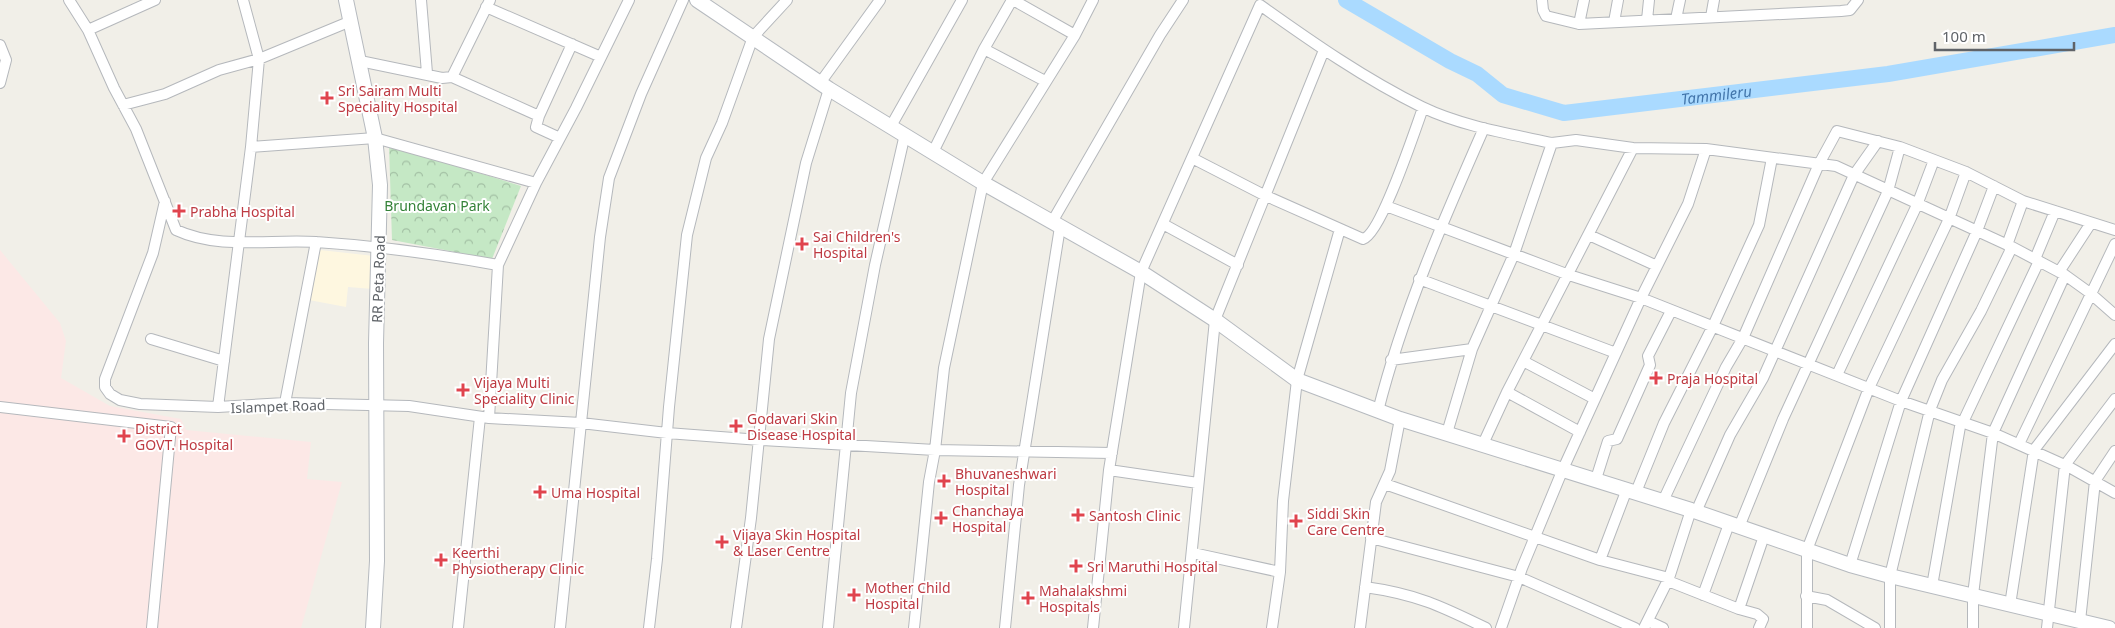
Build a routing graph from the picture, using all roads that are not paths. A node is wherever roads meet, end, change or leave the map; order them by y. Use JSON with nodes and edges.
{"nodes":[{"id":1,"x":69,"y":0,"type":"edge"},
{"id":2,"x":155,"y":0,"type":"edge"},
{"id":3,"x":244,"y":0,"type":"edge"},
{"id":4,"x":346,"y":0,"type":"edge"},
{"id":5,"x":421,"y":0,"type":"edge"},
{"id":6,"x":629,"y":0,"type":"edge"},
{"id":7,"x":683,"y":0,"type":"edge"},
{"id":8,"x":697,"y":0,"type":"edge"},
{"id":9,"x":787,"y":0,"type":"edge"},
{"id":10,"x":880,"y":0,"type":"edge"},
{"id":11,"x":962,"y":0,"type":"edge"},
{"id":12,"x":1012,"y":0,"type":"edge"},
{"id":13,"x":1092,"y":0,"type":"edge"},
{"id":14,"x":1183,"y":0,"type":"edge"},
{"id":15,"x":1542,"y":0,"type":"edge"},
{"id":16,"x":1584,"y":0,"type":"edge"},
{"id":17,"x":1618,"y":0,"type":"edge"},
{"id":18,"x":1649,"y":0,"type":"edge"},
{"id":19,"x":1680,"y":0,"type":"edge"},
{"id":20,"x":1714,"y":0,"type":"edge"},
{"id":21,"x":1858,"y":0,"type":"edge"},
{"id":22,"x":1259,"y":2,"type":"edge"},
{"id":23,"x":488,"y":3,"type":"edge"},
{"id":24,"x":1711,"y":17,"type":"junction"},
{"id":25,"x":1676,"y":19,"type":"junction"},
{"id":26,"x":1647,"y":20,"type":"junction"},
{"id":27,"x":350,"y":21,"type":"junction"},
{"id":28,"x":1614,"y":22,"type":"junction"},
{"id":29,"x":1578,"y":24,"type":"junction"},
{"id":30,"x":88,"y":30,"type":"junction"},
{"id":31,"x":1075,"y":34,"type":"junction"},
{"id":32,"x":753,"y":38,"type":"junction"},
{"id":33,"x":572,"y":44,"type":"junction"},
{"id":34,"x":0,"y":45,"type":"edge"},
{"id":35,"x":984,"y":50,"type":"junction"},
{"id":36,"x":1324,"y":50,"type":"junction"},
{"id":37,"x":601,"y":56,"type":"junction"},
{"id":38,"x":258,"y":59,"type":"junction"},
{"id":39,"x":360,"y":61,"type":"junction"},
{"id":40,"x":427,"y":73,"type":"junction"},
{"id":41,"x":452,"y":77,"type":"junction"},
{"id":42,"x":1045,"y":81,"type":"junction"},
{"id":43,"x":0,"y":83,"type":"edge"},
{"id":44,"x":825,"y":86,"type":"junction"},
{"id":45,"x":123,"y":105,"type":"junction"},
{"id":46,"x":1423,"y":108,"type":"junction"},
{"id":47,"x":539,"y":116,"type":"junction"},
{"id":48,"x":891,"y":126,"type":"junction"},
{"id":49,"x":1484,"y":128,"type":"junction"},
{"id":50,"x":905,"y":134,"type":"junction"},
{"id":51,"x":375,"y":138,"type":"junction"},
{"id":52,"x":560,"y":138,"type":"junction"},
{"id":53,"x":1878,"y":142,"type":"junction"},
{"id":54,"x":1552,"y":143,"type":"junction"},
{"id":55,"x":1900,"y":147,"type":"junction"},
{"id":56,"x":251,"y":148,"type":"junction"},
{"id":57,"x":1633,"y":148,"type":"junction"},
{"id":58,"x":1706,"y":149,"type":"junction"},
{"id":59,"x":932,"y":152,"type":"junction"},
{"id":60,"x":1192,"y":158,"type":"junction"},
{"id":61,"x":1772,"y":158,"type":"junction"},
{"id":62,"x":1934,"y":160,"type":"junction"},
{"id":63,"x":1819,"y":164,"type":"junction"},
{"id":64,"x":1966,"y":172,"type":"junction"},
{"id":65,"x":1854,"y":175,"type":"junction"},
{"id":66,"x":536,"y":183,"type":"junction"},
{"id":67,"x":983,"y":183,"type":"junction"},
{"id":68,"x":1994,"y":186,"type":"junction"},
{"id":69,"x":1888,"y":191,"type":"junction"},
{"id":70,"x":1264,"y":195,"type":"junction"},
{"id":71,"x":165,"y":201,"type":"junction"},
{"id":72,"x":2023,"y":201,"type":"junction"},
{"id":73,"x":1917,"y":205,"type":"junction"},
{"id":74,"x":1386,"y":206,"type":"junction"},
{"id":75,"x":2056,"y":211,"type":"junction"},
{"id":76,"x":1949,"y":219,"type":"junction"},
{"id":77,"x":2091,"y":223,"type":"junction"},
{"id":78,"x":1056,"y":224,"type":"junction"},
{"id":79,"x":1163,"y":224,"type":"junction"},
{"id":80,"x":1440,"y":226,"type":"junction"},
{"id":81,"x":1340,"y":229,"type":"junction"},
{"id":82,"x":2115,"y":230,"type":"edge"},
{"id":83,"x":1977,"y":231,"type":"junction"},
{"id":84,"x":1589,"y":236,"type":"junction"},
{"id":85,"x":237,"y":242,"type":"junction"},
{"id":86,"x":316,"y":242,"type":"junction"},
{"id":87,"x":2115,"y":244,"type":"edge"},
{"id":88,"x":2010,"y":246,"type":"junction"},
{"id":89,"x":380,"y":247,"type":"junction"},
{"id":90,"x":1514,"y":254,"type":"junction"},
{"id":91,"x":2037,"y":260,"type":"junction"},
{"id":92,"x":498,"y":265,"type":"junction"},
{"id":93,"x":1238,"y":265,"type":"junction"},
{"id":94,"x":1657,"y":266,"type":"junction"},
{"id":95,"x":1141,"y":272,"type":"junction"},
{"id":96,"x":2062,"y":273,"type":"junction"},
{"id":97,"x":1569,"y":275,"type":"junction"},
{"id":98,"x":1419,"y":279,"type":"junction"},
{"id":99,"x":2090,"y":293,"type":"junction"},
{"id":100,"x":1641,"y":298,"type":"junction"},
{"id":101,"x":1492,"y":307,"type":"junction"},
{"id":102,"x":2113,"y":309,"type":"edge"},
{"id":103,"x":1672,"y":311,"type":"junction"},
{"id":104,"x":1215,"y":320,"type":"junction"},
{"id":105,"x":1542,"y":325,"type":"junction"},
{"id":106,"x":1713,"y":326,"type":"junction"},
{"id":107,"x":1743,"y":338,"type":"junction"},
{"id":108,"x":151,"y":339,"type":"dead end"},
{"id":109,"x":2115,"y":344,"type":"edge"},
{"id":110,"x":1472,"y":349,"type":"junction"},
{"id":111,"x":1775,"y":350,"type":"junction"},
{"id":112,"x":1616,"y":353,"type":"junction"},
{"id":113,"x":1391,"y":360,"type":"junction"},
{"id":114,"x":224,"y":361,"type":"junction"},
{"id":115,"x":1523,"y":361,"type":"junction"},
{"id":116,"x":1810,"y":364,"type":"junction"},
{"id":117,"x":1837,"y":375,"type":"junction"},
{"id":118,"x":1297,"y":380,"type":"junction"},
{"id":119,"x":1869,"y":388,"type":"junction"},
{"id":120,"x":1507,"y":392,"type":"junction"},
{"id":121,"x":1595,"y":399,"type":"junction"},
{"id":122,"x":2115,"y":399,"type":"edge"},
{"id":123,"x":1901,"y":401,"type":"junction"},
{"id":124,"x":285,"y":403,"type":"junction"},
{"id":125,"x":376,"y":405,"type":"junction"},
{"id":126,"x":0,"y":406,"type":"edge"},
{"id":127,"x":218,"y":407,"type":"junction"},
{"id":128,"x":1930,"y":410,"type":"junction"},
{"id":129,"x":1378,"y":411,"type":"junction"},
{"id":130,"x":485,"y":417,"type":"junction"},
{"id":131,"x":1400,"y":419,"type":"junction"},
{"id":132,"x":1962,"y":421,"type":"junction"},
{"id":133,"x":580,"y":423,"type":"junction"},
{"id":134,"x":1580,"y":432,"type":"junction"},
{"id":135,"x":1446,"y":433,"type":"junction"},
{"id":136,"x":1993,"y":433,"type":"junction"},
{"id":137,"x":667,"y":434,"type":"junction"},
{"id":138,"x":760,"y":440,"type":"junction"},
{"id":139,"x":1483,"y":444,"type":"junction"},
{"id":140,"x":2019,"y":444,"type":"junction"},
{"id":141,"x":846,"y":446,"type":"junction"},
{"id":142,"x":936,"y":450,"type":"junction"},
{"id":143,"x":2034,"y":450,"type":"junction"},
{"id":144,"x":2115,"y":451,"type":"edge"},
{"id":145,"x":1024,"y":453,"type":"junction"},
{"id":146,"x":1112,"y":453,"type":"junction"},
{"id":147,"x":2065,"y":465,"type":"junction"},
{"id":148,"x":1563,"y":469,"type":"junction"},
{"id":149,"x":1109,"y":470,"type":"junction"},
{"id":150,"x":1596,"y":480,"type":"junction"},
{"id":151,"x":2095,"y":482,"type":"junction"},
{"id":152,"x":1198,"y":483,"type":"junction"},
{"id":153,"x":1385,"y":484,"type":"junction"},
{"id":154,"x":1631,"y":491,"type":"junction"},
{"id":155,"x":2115,"y":493,"type":"edge"},
{"id":156,"x":1663,"y":501,"type":"junction"},
{"id":157,"x":1693,"y":511,"type":"junction"},
{"id":158,"x":1734,"y":526,"type":"junction"},
{"id":159,"x":1764,"y":536,"type":"junction"},
{"id":160,"x":1535,"y":537,"type":"junction"},
{"id":161,"x":1371,"y":538,"type":"junction"},
{"id":162,"x":1807,"y":550,"type":"junction"},
{"id":163,"x":1193,"y":554,"type":"junction"},
{"id":164,"x":1600,"y":560,"type":"junction"},
{"id":165,"x":1850,"y":565,"type":"junction"},
{"id":166,"x":1280,"y":572,"type":"junction"},
{"id":167,"x":1890,"y":576,"type":"junction"},
{"id":168,"x":1519,"y":577,"type":"junction"},
{"id":169,"x":1669,"y":580,"type":"junction"},
{"id":170,"x":1932,"y":586,"type":"junction"},
{"id":171,"x":1365,"y":587,"type":"junction"},
{"id":172,"x":1702,"y":595,"type":"junction"},
{"id":173,"x":1973,"y":595,"type":"junction"},
{"id":174,"x":1806,"y":596,"type":"junction"},
{"id":175,"x":2010,"y":605,"type":"junction"},
{"id":176,"x":1739,"y":609,"type":"junction"},
{"id":177,"x":2047,"y":614,"type":"junction"},
{"id":178,"x":2080,"y":621,"type":"junction"},
{"id":179,"x":1646,"y":625,"type":"edge"},
{"id":180,"x":152,"y":628,"type":"edge"},
{"id":181,"x":372,"y":628,"type":"edge"},
{"id":182,"x":458,"y":628,"type":"edge"},
{"id":183,"x":560,"y":628,"type":"edge"},
{"id":184,"x":649,"y":628,"type":"edge"},
{"id":185,"x":736,"y":628,"type":"edge"},
{"id":186,"x":828,"y":628,"type":"edge"},
{"id":187,"x":914,"y":628,"type":"edge"},
{"id":188,"x":1005,"y":628,"type":"edge"},
{"id":189,"x":1092,"y":628,"type":"edge"},
{"id":190,"x":1184,"y":628,"type":"edge"},
{"id":191,"x":1272,"y":628,"type":"edge"},
{"id":192,"x":1360,"y":628,"type":"edge"},
{"id":193,"x":1486,"y":628,"type":"edge"},
{"id":194,"x":1501,"y":628,"type":"edge"},
{"id":195,"x":1635,"y":628,"type":"edge"},
{"id":196,"x":1663,"y":628,"type":"edge"},
{"id":197,"x":1759,"y":628,"type":"edge"},
{"id":198,"x":1806,"y":628,"type":"edge"},
{"id":199,"x":1875,"y":628,"type":"edge"},
{"id":200,"x":1890,"y":628,"type":"edge"},
{"id":201,"x":1973,"y":628,"type":"edge"},
{"id":202,"x":2047,"y":628,"type":"edge"},
{"id":203,"x":2109,"y":628,"type":"edge"}],
"edges":[{"from":1,"to":30,"type":"street"},
{"from":2,"to":30,"type":"street"},
{"from":3,"to":38,"type":"street"},
{"from":4,"to":27,"type":"main road","name":"RR Peta Road"},
{"from":5,"to":40,"type":"street"},
{"from":6,"to":37,"type":"street"},
{"from":7,"to":133,"type":"street"},
{"from":8,"to":32,"type":"main road"},
{"from":9,"to":32,"type":"street"},
{"from":10,"to":44,"type":"street"},
{"from":11,"to":48,"type":"street"},
{"from":12,"to":31,"type":"street"},
{"from":12,"to":35,"type":"street"},
{"from":13,"to":31,"type":"street"},
{"from":14,"to":78,"type":"street"},
{"from":15,"to":29,"type":"street"},
{"from":16,"to":29,"type":"street"},
{"from":17,"to":28,"type":"street"},
{"from":18,"to":26,"type":"street"},
{"from":19,"to":25,"type":"street"},
{"from":20,"to":24,"type":"street"},
{"from":21,"to":24,"type":"street"},
{"from":22,"to":36,"type":"street"},
{"from":22,"to":60,"type":"street"},
{"from":23,"to":33,"type":"street"},
{"from":23,"to":41,"type":"street"},
{"from":24,"to":25,"type":"street"},
{"from":25,"to":26,"type":"street"},
{"from":26,"to":28,"type":"street"},
{"from":27,"to":38,"type":"street"},
{"from":27,"to":39,"type":"main road","name":"RR Peta Road"},
{"from":28,"to":29,"type":"street"},
{"from":30,"to":45,"type":"street"},
{"from":31,"to":42,"type":"street"},
{"from":32,"to":44,"type":"main road"},
{"from":32,"to":137,"type":"street"},
{"from":33,"to":37,"type":"street"},
{"from":33,"to":47,"type":"street"},
{"from":34,"to":43,"type":"street"},
{"from":35,"to":42,"type":"street"},
{"from":35,"to":59,"type":"street"},
{"from":36,"to":46,"type":"street"},
{"from":36,"to":70,"type":"street"},
{"from":37,"to":52,"type":"street"},
{"from":38,"to":45,"type":"street"},
{"from":38,"to":56,"type":"street"},
{"from":39,"to":40,"type":"street"},
{"from":39,"to":51,"type":"main road","name":"RR Peta Road"},
{"from":40,"to":41,"type":"street"},
{"from":41,"to":47,"type":"street"},
{"from":42,"to":67,"type":"street"},
{"from":44,"to":48,"type":"main road"},
{"from":44,"to":138,"type":"street"},
{"from":45,"to":71,"type":"street"},
{"from":46,"to":49,"type":"street"},
{"from":46,"to":74,"type":"street"},
{"from":47,"to":52,"type":"street"},
{"from":48,"to":50,"type":"main road"},
{"from":49,"to":54,"type":"street"},
{"from":49,"to":80,"type":"street"},
{"from":50,"to":59,"type":"main road"},
{"from":50,"to":141,"type":"street"},
{"from":51,"to":56,"type":"street"},
{"from":51,"to":66,"type":"street"},
{"from":51,"to":89,"type":"main road","name":"RR Peta Road"},
{"from":52,"to":66,"type":"street"},
{"from":53,"to":55,"type":"street"},
{"from":53,"to":63,"type":"street"},
{"from":53,"to":65,"type":"street"},
{"from":54,"to":57,"type":"street"},
{"from":54,"to":90,"type":"street"},
{"from":55,"to":62,"type":"street"},
{"from":55,"to":69,"type":"street"},
{"from":56,"to":85,"type":"street"},
{"from":57,"to":58,"type":"street"},
{"from":57,"to":84,"type":"street"},
{"from":58,"to":61,"type":"street"},
{"from":58,"to":94,"type":"street"},
{"from":59,"to":67,"type":"main road"},
{"from":60,"to":70,"type":"street"},
{"from":60,"to":79,"type":"street"},
{"from":61,"to":63,"type":"street"},
{"from":61,"to":106,"type":"street"},
{"from":62,"to":64,"type":"street"},
{"from":62,"to":73,"type":"street"},
{"from":63,"to":65,"type":"street"},
{"from":63,"to":107,"type":"street"},
{"from":64,"to":68,"type":"street"},
{"from":64,"to":76,"type":"street"},
{"from":65,"to":69,"type":"street"},
{"from":65,"to":111,"type":"street"},
{"from":66,"to":92,"type":"street"},
{"from":67,"to":78,"type":"main road"},
{"from":67,"to":142,"type":"street"},
{"from":68,"to":72,"type":"street"},
{"from":68,"to":83,"type":"street"},
{"from":69,"to":73,"type":"street"},
{"from":69,"to":116,"type":"street"},
{"from":70,"to":81,"type":"street"},
{"from":70,"to":93,"type":"street"},
{"from":71,"to":85,"type":"street"},
{"from":71,"to":127,"type":"street","name":"Islampet Road"},
{"from":72,"to":75,"type":"street"},
{"from":72,"to":88,"type":"street"},
{"from":73,"to":76,"type":"street"},
{"from":73,"to":117,"type":"street"},
{"from":74,"to":80,"type":"street"},
{"from":74,"to":81,"type":"street"},
{"from":75,"to":77,"type":"street"},
{"from":75,"to":91,"type":"street"},
{"from":76,"to":83,"type":"street"},
{"from":76,"to":119,"type":"street"},
{"from":77,"to":82,"type":"street"},
{"from":77,"to":96,"type":"street"},
{"from":78,"to":95,"type":"main road"},
{"from":78,"to":145,"type":"street"},
{"from":79,"to":93,"type":"street"},
{"from":79,"to":95,"type":"street"},
{"from":80,"to":90,"type":"street"},
{"from":80,"to":98,"type":"street"},
{"from":81,"to":118,"type":"street"},
{"from":83,"to":88,"type":"street"},
{"from":83,"to":123,"type":"street"},
{"from":84,"to":94,"type":"street"},
{"from":84,"to":97,"type":"street"},
{"from":85,"to":86,"type":"street"},
{"from":85,"to":114,"type":"street"},
{"from":86,"to":89,"type":"street"},
{"from":86,"to":124,"type":"street"},
{"from":87,"to":99,"type":"street"},
{"from":88,"to":91,"type":"street"},
{"from":88,"to":128,"type":"street"},
{"from":89,"to":92,"type":"street"},
{"from":89,"to":125,"type":"main road","name":"RR Peta Road"},
{"from":90,"to":97,"type":"street"},
{"from":90,"to":101,"type":"street"},
{"from":91,"to":96,"type":"street"},
{"from":91,"to":132,"type":"street"},
{"from":92,"to":130,"type":"street"},
{"from":93,"to":104,"type":"street"},
{"from":94,"to":100,"type":"street"},
{"from":95,"to":104,"type":"main road"},
{"from":95,"to":146,"type":"street"},
{"from":96,"to":99,"type":"street"},
{"from":96,"to":136,"type":"street"},
{"from":97,"to":100,"type":"street"},
{"from":97,"to":105,"type":"street"},
{"from":98,"to":101,"type":"street"},
{"from":98,"to":113,"type":"street"},
{"from":99,"to":102,"type":"street"},
{"from":99,"to":140,"type":"street"},
{"from":100,"to":103,"type":"street"},
{"from":100,"to":112,"type":"street"},
{"from":101,"to":105,"type":"street"},
{"from":101,"to":110,"type":"street"},
{"from":103,"to":106,"type":"street"},
{"from":103,"to":150,"type":"street"},
{"from":104,"to":118,"type":"main road"},
{"from":104,"to":152,"type":"street"},
{"from":105,"to":112,"type":"street"},
{"from":105,"to":115,"type":"street"},
{"from":106,"to":107,"type":"street"},
{"from":106,"to":154,"type":"street"},
{"from":107,"to":111,"type":"street"},
{"from":107,"to":156,"type":"street"},
{"from":108,"to":114,"type":"street"},
{"from":109,"to":143,"type":"street"},
{"from":110,"to":113,"type":"street"},
{"from":110,"to":135,"type":"street"},
{"from":111,"to":116,"type":"street"},
{"from":111,"to":157,"type":"street"},
{"from":112,"to":121,"type":"street"},
{"from":113,"to":129,"type":"street"},
{"from":114,"to":127,"type":"street"},
{"from":115,"to":120,"type":"street"},
{"from":115,"to":121,"type":"street"},
{"from":116,"to":117,"type":"street"},
{"from":116,"to":158,"type":"street"},
{"from":117,"to":119,"type":"street"},
{"from":118,"to":129,"type":"main road"},
{"from":118,"to":166,"type":"street"},
{"from":119,"to":123,"type":"street"},
{"from":119,"to":162,"type":"street"},
{"from":120,"to":134,"type":"street"},
{"from":120,"to":139,"type":"street"},
{"from":121,"to":134,"type":"street"},
{"from":122,"to":147,"type":"street"},
{"from":123,"to":128,"type":"street"},
{"from":123,"to":165,"type":"street"},
{"from":124,"to":125,"type":"street","name":"Islampet Road"},
{"from":124,"to":127,"type":"street","name":"Islampet Road"},
{"from":125,"to":130,"type":"street","name":"Islampet Road"},
{"from":125,"to":181,"type":"main road","name":"RR Peta Road"},
{"from":126,"to":180,"type":"street"},
{"from":128,"to":132,"type":"street"},
{"from":128,"to":167,"type":"street"},
{"from":129,"to":131,"type":"main road"},
{"from":130,"to":133,"type":"street","name":"Islampet Road"},
{"from":130,"to":182,"type":"street"},
{"from":131,"to":135,"type":"main road"},
{"from":131,"to":153,"type":"street"},
{"from":132,"to":136,"type":"street"},
{"from":132,"to":170,"type":"street"},
{"from":133,"to":137,"type":"street","name":"Islampet Road"},
{"from":133,"to":183,"type":"street"},
{"from":134,"to":148,"type":"street"},
{"from":135,"to":139,"type":"main road"},
{"from":136,"to":140,"type":"street"},
{"from":136,"to":173,"type":"street"},
{"from":137,"to":138,"type":"street","name":"Islampet Road"},
{"from":137,"to":184,"type":"street"},
{"from":138,"to":141,"type":"street","name":"Islampet Road"},
{"from":138,"to":185,"type":"street"},
{"from":139,"to":148,"type":"main road"},
{"from":140,"to":143,"type":"street"},
{"from":141,"to":142,"type":"street","name":"Islampet Road"},
{"from":141,"to":186,"type":"street"},
{"from":142,"to":145,"type":"street","name":"Islampet Road"},
{"from":142,"to":187,"type":"street"},
{"from":143,"to":147,"type":"street"},
{"from":143,"to":175,"type":"street"},
{"from":144,"to":151,"type":"street"},
{"from":145,"to":146,"type":"street","name":"Islampet Road"},
{"from":145,"to":188,"type":"street"},
{"from":146,"to":149,"type":"street"},
{"from":147,"to":151,"type":"street"},
{"from":147,"to":177,"type":"street"},
{"from":148,"to":150,"type":"main road"},
{"from":148,"to":160,"type":"street"},
{"from":149,"to":152,"type":"street"},
{"from":149,"to":189,"type":"street"},
{"from":150,"to":154,"type":"main road"},
{"from":151,"to":155,"type":"street"},
{"from":151,"to":178,"type":"street"},
{"from":152,"to":163,"type":"street"},
{"from":153,"to":160,"type":"street"},
{"from":153,"to":161,"type":"street"},
{"from":154,"to":156,"type":"main road"},
{"from":154,"to":164,"type":"street"},
{"from":156,"to":157,"type":"main road"},
{"from":157,"to":158,"type":"main road"},
{"from":157,"to":169,"type":"street"},
{"from":158,"to":159,"type":"main road"},
{"from":158,"to":172,"type":"street"},
{"from":159,"to":162,"type":"main road"},
{"from":159,"to":176,"type":"street"},
{"from":160,"to":164,"type":"street"},
{"from":160,"to":168,"type":"street"},
{"from":161,"to":168,"type":"street"},
{"from":161,"to":171,"type":"street"},
{"from":162,"to":165,"type":"main road"},
{"from":162,"to":174,"type":"street"},
{"from":163,"to":166,"type":"street"},
{"from":163,"to":190,"type":"street"},
{"from":164,"to":169,"type":"street"},
{"from":165,"to":167,"type":"main road"},
{"from":166,"to":191,"type":"street"},
{"from":167,"to":170,"type":"main road"},
{"from":167,"to":200,"type":"street"},
{"from":168,"to":194,"type":"street"},
{"from":168,"to":195,"type":"street"},
{"from":169,"to":172,"type":"street"},
{"from":169,"to":179,"type":"street"},
{"from":170,"to":173,"type":"main road"},
{"from":171,"to":192,"type":"street"},
{"from":171,"to":193,"type":"street"},
{"from":172,"to":176,"type":"street"},
{"from":173,"to":175,"type":"main road"},
{"from":173,"to":201,"type":"street"},
{"from":174,"to":198,"type":"street"},
{"from":174,"to":199,"type":"street"},
{"from":175,"to":177,"type":"main road"},
{"from":176,"to":197,"type":"street"},
{"from":177,"to":178,"type":"main road"},
{"from":177,"to":202,"type":"street"},
{"from":178,"to":203,"type":"main road"},
{"from":179,"to":196,"type":"street"}]}
